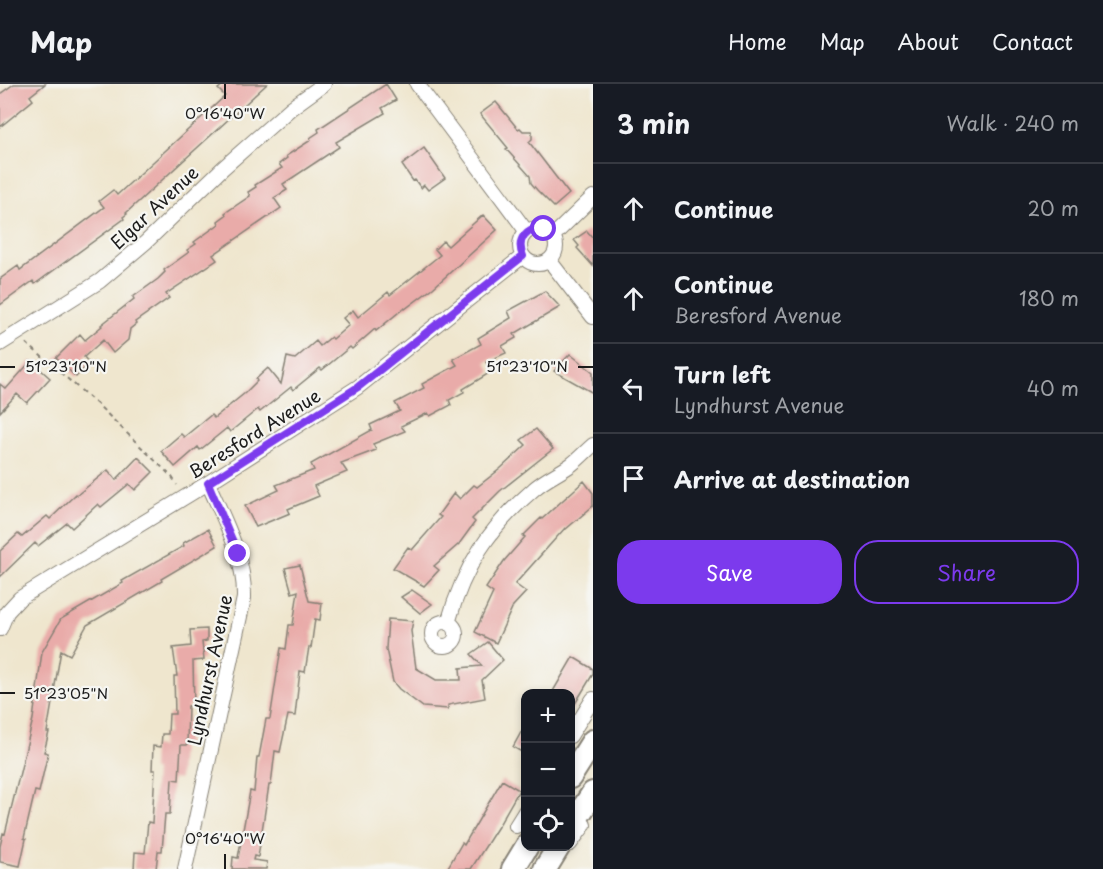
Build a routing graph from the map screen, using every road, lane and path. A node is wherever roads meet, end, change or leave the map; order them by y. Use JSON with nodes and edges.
{"nodes":[{"id":1,"x":324,"y":84,"type":"edge"},
{"id":2,"x":417,"y":84,"type":"edge"},
{"id":3,"x":593,"y":197,"type":"edge"},
{"id":4,"x":527,"y":232,"type":"junction"},
{"id":5,"x":553,"y":236,"type":"junction"},
{"id":6,"x":523,"y":256,"type":"junction"},
{"id":7,"x":549,"y":260,"type":"junction"},
{"id":8,"x":593,"y":317,"type":"edge"},
{"id":9,"x":16,"y":332,"type":"junction"},
{"id":10,"x":0,"y":344,"type":"edge"},
{"id":11,"x":593,"y":445,"type":"edge"},
{"id":12,"x":208,"y":483,"type":"junction"},
{"id":13,"x":184,"y":498,"type":"junction"},
{"id":14,"x":448,"y":623,"type":"dead end"},
{"id":15,"x":0,"y":628,"type":"edge"},
{"id":16,"x":593,"y":699,"type":"edge"},
{"id":17,"x":575,"y":728,"type":"edge"},
{"id":18,"x":593,"y":741,"type":"edge"},
{"id":19,"x":575,"y":769,"type":"edge"},
{"id":20,"x":593,"y":793,"type":"edge"},
{"id":21,"x":593,"y":811,"type":"edge"},
{"id":22,"x":521,"y":817,"type":"edge"},
{"id":23,"x":575,"y":820,"type":"edge"},
{"id":24,"x":516,"y":826,"type":"dead end"},
{"id":25,"x":575,"y":838,"type":"edge"},
{"id":26,"x":524,"y":851,"type":"edge"},
{"id":27,"x":556,"y":851,"type":"edge"},
{"id":28,"x":566,"y":851,"type":"edge"},
{"id":29,"x":185,"y":869,"type":"edge"},
{"id":30,"x":513,"y":869,"type":"edge"},
{"id":31,"x":545,"y":869,"type":"edge"},
{"id":32,"x":555,"y":869,"type":"edge"}],
"edges":[{"from":1,"to":9,"type":"street","name":"Elgar Avenue"},
{"from":2,"to":4,"type":"street"},
{"from":3,"to":5,"type":"street"},
{"from":4,"to":5,"type":"street"},
{"from":4,"to":6,"type":"street"},
{"from":5,"to":7,"type":"street"},
{"from":6,"to":7,"type":"street"},
{"from":6,"to":12,"type":"street","name":"Beresford Avenue"},
{"from":7,"to":8,"type":"street"},
{"from":9,"to":10,"type":"street","name":"Elgar Avenue"},
{"from":9,"to":13,"type":"path"},
{"from":11,"to":14,"type":"street"},
{"from":12,"to":13,"type":"street","name":"Beresford Avenue"},
{"from":12,"to":29,"type":"street","name":"Lyndhurst Avenue"},
{"from":13,"to":15,"type":"street","name":"Beresford Avenue"},
{"from":16,"to":17,"type":"street"},
{"from":18,"to":19,"type":"highway"},
{"from":20,"to":23,"type":"highway"},
{"from":21,"to":25,"type":"street"},
{"from":22,"to":24,"type":"street"},
{"from":26,"to":30,"type":"highway"},
{"from":27,"to":31,"type":"highway"},
{"from":28,"to":32,"type":"street"}]}
